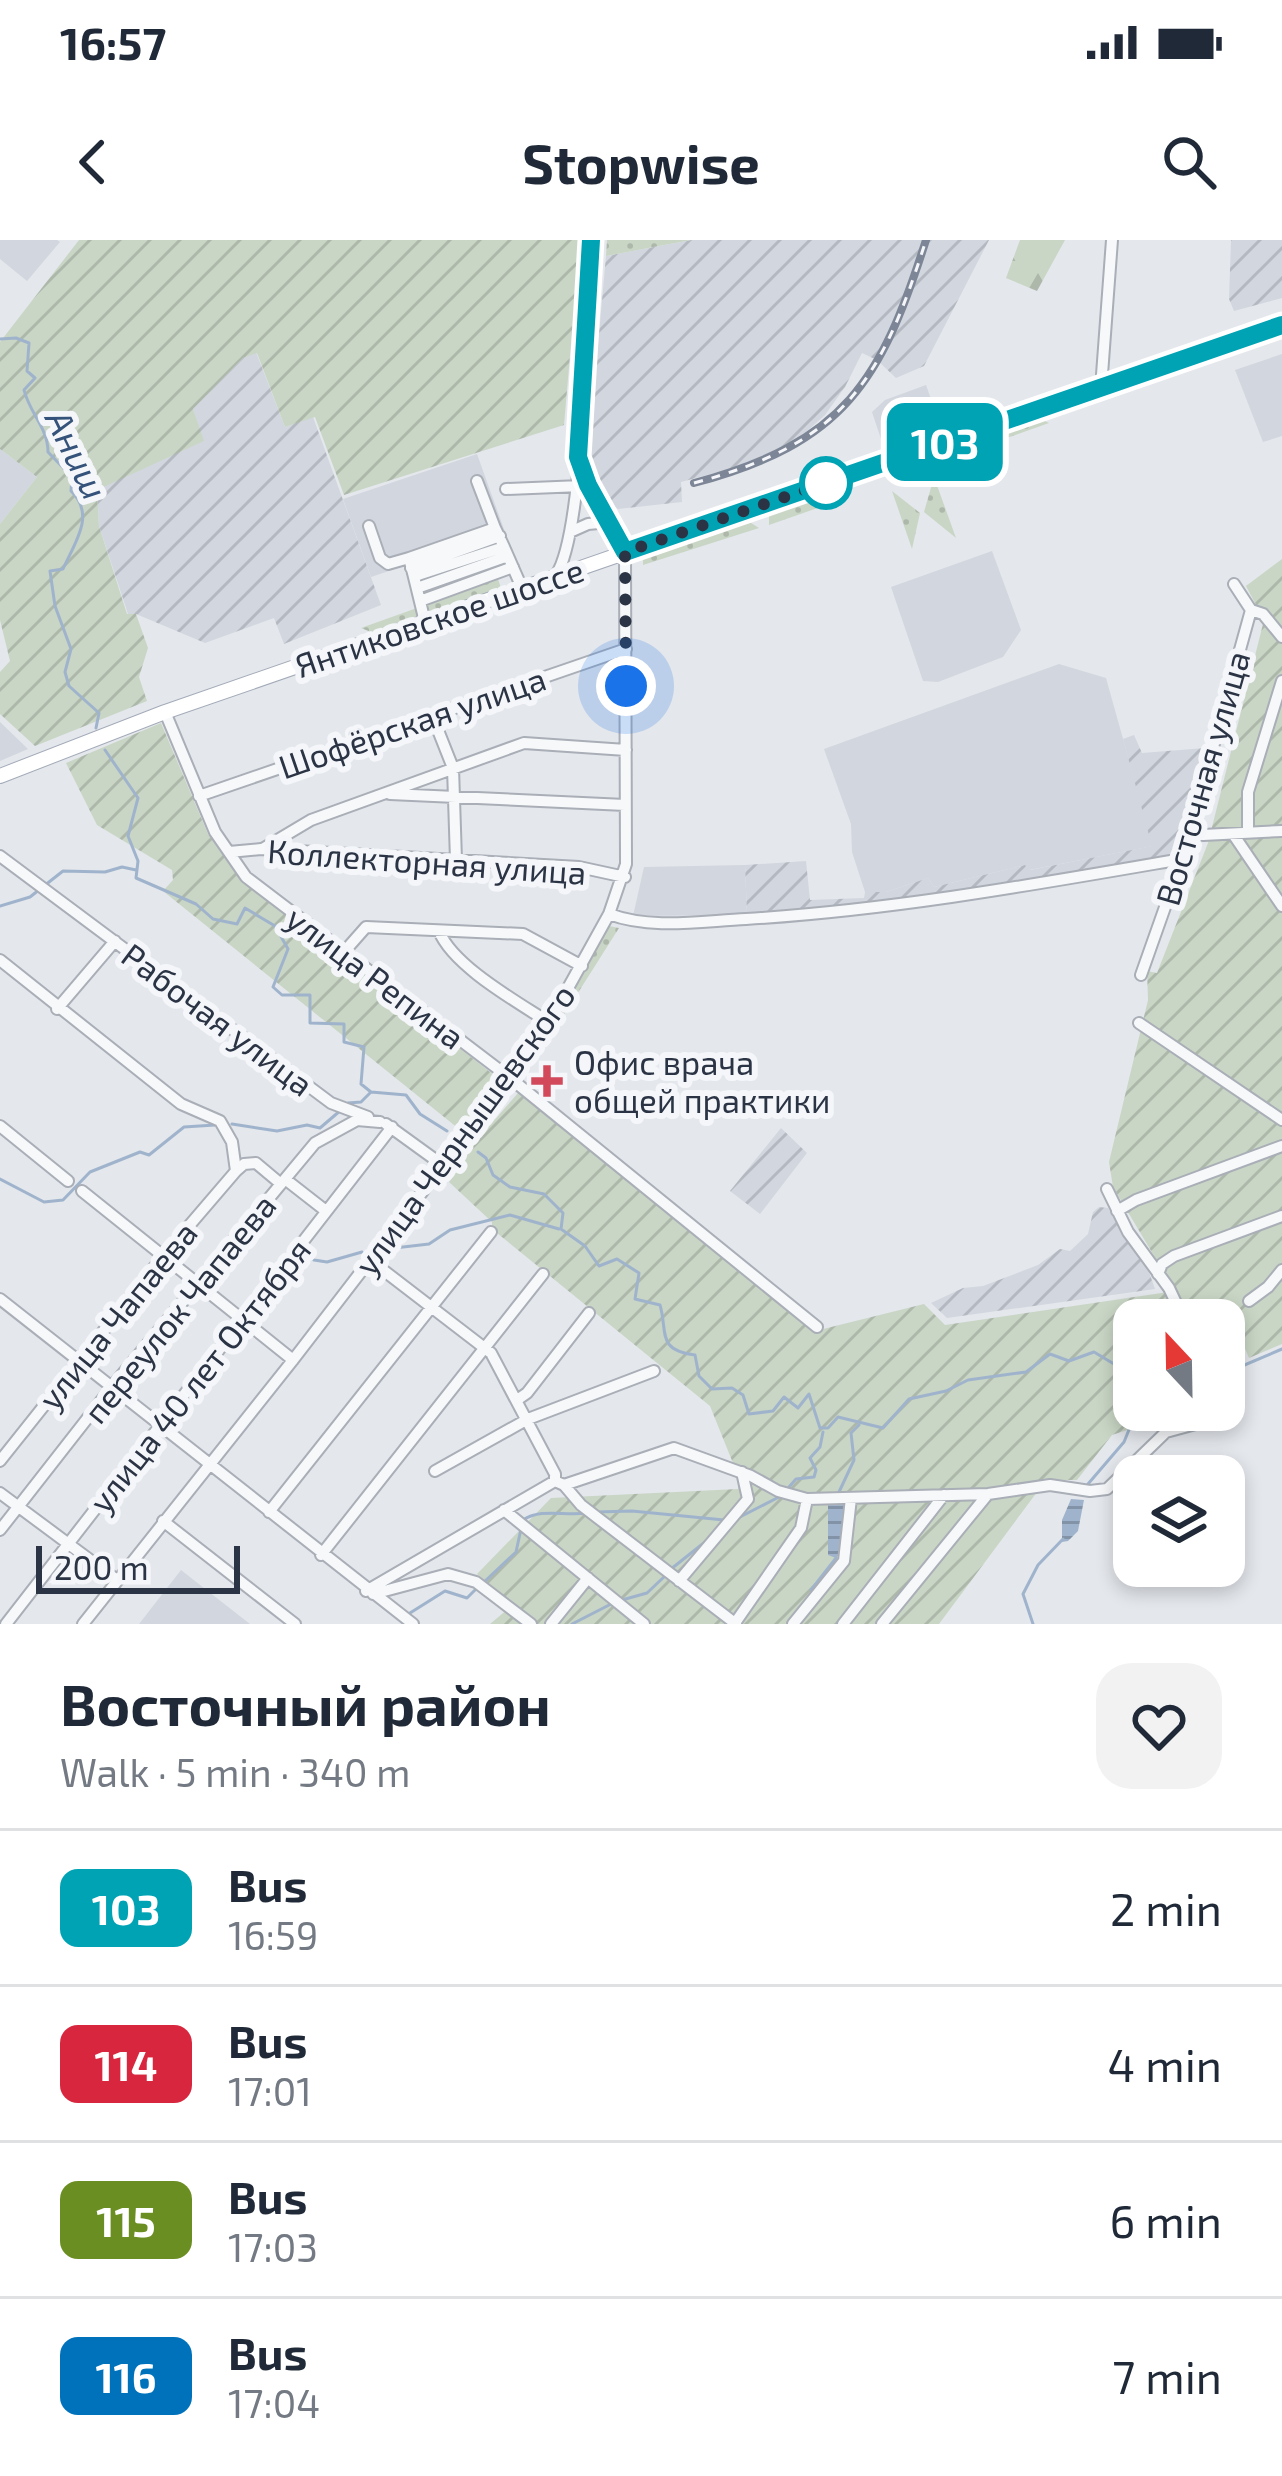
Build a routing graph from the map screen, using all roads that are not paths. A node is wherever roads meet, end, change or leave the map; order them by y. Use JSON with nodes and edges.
{"nodes":[{"id":1,"x":591,"y":240,"type":"edge"},
{"id":2,"x":1112,"y":240,"type":"edge"},
{"id":3,"x":1282,"y":325,"type":"edge"},
{"id":4,"x":1101,"y":388,"type":"junction"},
{"id":5,"x":477,"y":481,"type":"dead end"},
{"id":6,"x":581,"y":486,"type":"junction"},
{"id":7,"x":506,"y":488,"type":"dead end"},
{"id":8,"x":609,"y":522,"type":"junction"},
{"id":9,"x":369,"y":526,"type":"dead end"},
{"id":10,"x":569,"y":532,"type":"junction"},
{"id":11,"x":625,"y":552,"type":"junction"},
{"id":12,"x":567,"y":553,"type":"junction"},
{"id":13,"x":462,"y":566,"type":"junction"},
{"id":14,"x":579,"y":568,"type":"junction"},
{"id":15,"x":556,"y":576,"type":"junction"},
{"id":16,"x":1234,"y":584,"type":"dead end"},
{"id":17,"x":522,"y":588,"type":"junction"},
{"id":18,"x":1251,"y":610,"type":"junction"},
{"id":19,"x":425,"y":622,"type":"junction"},
{"id":20,"x":1282,"y":638,"type":"edge"},
{"id":21,"x":626,"y":649,"type":"junction"},
{"id":22,"x":1282,"y":681,"type":"edge"},
{"id":23,"x":165,"y":712,"type":"junction"},
{"id":24,"x":433,"y":716,"type":"junction"},
{"id":25,"x":626,"y":750,"type":"junction"},
{"id":26,"x":453,"y":768,"type":"junction"},
{"id":27,"x":0,"y":776,"type":"edge"},
{"id":28,"x":380,"y":794,"type":"junction"},
{"id":29,"x":199,"y":796,"type":"junction"},
{"id":30,"x":455,"y":796,"type":"junction"},
{"id":31,"x":625,"y":806,"type":"junction"},
{"id":32,"x":1190,"y":830,"type":"junction"},
{"id":33,"x":1282,"y":831,"type":"edge"},
{"id":34,"x":1248,"y":833,"type":"junction"},
{"id":35,"x":1233,"y":834,"type":"junction"},
{"id":36,"x":261,"y":849,"type":"junction"},
{"id":37,"x":229,"y":852,"type":"junction"},
{"id":38,"x":0,"y":856,"type":"edge"},
{"id":39,"x":1182,"y":859,"type":"junction"},
{"id":40,"x":456,"y":860,"type":"junction"},
{"id":41,"x":625,"y":877,"type":"junction"},
{"id":42,"x":1282,"y":906,"type":"edge"},
{"id":43,"x":609,"y":914,"type":"junction"},
{"id":44,"x":439,"y":931,"type":"junction"},
{"id":45,"x":115,"y":941,"type":"junction"},
{"id":46,"x":343,"y":952,"type":"junction"},
{"id":47,"x":0,"y":960,"type":"edge"},
{"id":48,"x":582,"y":966,"type":"junction"},
{"id":49,"x":1141,"y":975,"type":"dead end"},
{"id":50,"x":57,"y":1009,"type":"junction"},
{"id":51,"x":548,"y":1022,"type":"junction"},
{"id":52,"x":1138,"y":1023,"type":"dead end"},
{"id":53,"x":510,"y":1078,"type":"junction"},
{"id":54,"x":1282,"y":1120,"type":"edge"},
{"id":55,"x":386,"y":1124,"type":"junction"},
{"id":56,"x":0,"y":1126,"type":"edge"},
{"id":57,"x":1282,"y":1146,"type":"edge"},
{"id":58,"x":444,"y":1166,"type":"junction"},
{"id":59,"x":236,"y":1171,"type":"junction"},
{"id":60,"x":68,"y":1181,"type":"dead end"},
{"id":61,"x":283,"y":1182,"type":"junction"},
{"id":62,"x":1107,"y":1189,"type":"dead end"},
{"id":63,"x":82,"y":1191,"type":"dead end"},
{"id":64,"x":1117,"y":1210,"type":"junction"},
{"id":65,"x":326,"y":1211,"type":"junction"},
{"id":66,"x":1282,"y":1216,"type":"edge"},
{"id":67,"x":491,"y":1232,"type":"dead end"},
{"id":68,"x":164,"y":1255,"type":"junction"},
{"id":69,"x":370,"y":1260,"type":"junction"},
{"id":70,"x":1282,"y":1270,"type":"edge"},
{"id":71,"x":543,"y":1274,"type":"dead end"},
{"id":72,"x":1159,"y":1274,"type":"junction"},
{"id":73,"x":198,"y":1282,"type":"junction"},
{"id":74,"x":0,"y":1299,"type":"edge"},
{"id":75,"x":1173,"y":1299,"type":"edge"},
{"id":76,"x":1249,"y":1300,"type":"dead end"},
{"id":77,"x":433,"y":1305,"type":"junction"},
{"id":78,"x":589,"y":1312,"type":"dead end"},
{"id":79,"x":242,"y":1318,"type":"junction"},
{"id":80,"x":817,"y":1327,"type":"dead end"},
{"id":81,"x":485,"y":1348,"type":"junction"},
{"id":82,"x":293,"y":1360,"type":"junction"},
{"id":83,"x":79,"y":1364,"type":"junction"},
{"id":84,"x":654,"y":1371,"type":"dead end"},
{"id":85,"x":111,"y":1388,"type":"junction"},
{"id":86,"x":517,"y":1400,"type":"junction"},
{"id":87,"x":528,"y":1419,"type":"junction"},
{"id":88,"x":159,"y":1427,"type":"junction"},
{"id":89,"x":1170,"y":1431,"type":"edge"},
{"id":90,"x":0,"y":1461,"type":"edge"},
{"id":91,"x":208,"y":1466,"type":"junction"},
{"id":92,"x":435,"y":1471,"type":"dead end"},
{"id":93,"x":742,"y":1472,"type":"junction"},
{"id":94,"x":560,"y":1483,"type":"junction"},
{"id":95,"x":0,"y":1493,"type":"edge"},
{"id":96,"x":945,"y":1494,"type":"junction"},
{"id":97,"x":988,"y":1494,"type":"junction"},
{"id":98,"x":851,"y":1498,"type":"junction"},
{"id":99,"x":807,"y":1499,"type":"junction"},
{"id":100,"x":18,"y":1506,"type":"junction"},
{"id":101,"x":504,"y":1510,"type":"junction"},
{"id":102,"x":268,"y":1512,"type":"junction"},
{"id":103,"x":163,"y":1521,"type":"junction"},
{"id":104,"x":0,"y":1530,"type":"edge"},
{"id":105,"x":69,"y":1543,"type":"junction"},
{"id":106,"x":321,"y":1555,"type":"junction"},
{"id":107,"x":588,"y":1578,"type":"junction"},
{"id":108,"x":117,"y":1580,"type":"junction"},
{"id":109,"x":680,"y":1581,"type":"junction"},
{"id":110,"x":370,"y":1593,"type":"junction"},
{"id":111,"x":642,"y":1623,"type":"edge"},
{"id":112,"x":733,"y":1623,"type":"edge"},
{"id":113,"x":6,"y":1624,"type":"edge"},
{"id":114,"x":82,"y":1624,"type":"edge"},
{"id":115,"x":295,"y":1624,"type":"edge"},
{"id":116,"x":413,"y":1624,"type":"edge"},
{"id":117,"x":531,"y":1624,"type":"edge"},
{"id":118,"x":551,"y":1624,"type":"edge"},
{"id":119,"x":793,"y":1624,"type":"edge"},
{"id":120,"x":842,"y":1624,"type":"edge"},
{"id":121,"x":882,"y":1624,"type":"edge"}],
"edges":[{"from":1,"to":6,"type":"street"},
{"from":2,"to":4,"type":"street"},
{"from":3,"to":4,"type":"main road","name":"Янтиковское шоссе"},
{"from":4,"to":11,"type":"main road","name":"Янтиковское шоссе"},
{"from":5,"to":13,"type":"street"},
{"from":6,"to":7,"type":"street"},
{"from":6,"to":8,"type":"street"},
{"from":6,"to":10,"type":"street"},
{"from":8,"to":10,"type":"street"},
{"from":8,"to":11,"type":"street"},
{"from":9,"to":13,"type":"street"},
{"from":10,"to":12,"type":"street"},
{"from":11,"to":14,"type":"main road","name":"Янтиковское шоссе"},
{"from":11,"to":21,"type":"street","name":"улица Чернышевского"},
{"from":12,"to":14,"type":"street"},
{"from":12,"to":15,"type":"street"},
{"from":13,"to":17,"type":"street"},
{"from":13,"to":19,"type":"street"},
{"from":14,"to":15,"type":"main road","name":"Янтиковское шоссе"},
{"from":15,"to":17,"type":"main road","name":"Янтиковское шоссе"},
{"from":16,"to":18,"type":"street","name":"Восточная улица"},
{"from":17,"to":19,"type":"main road","name":"Янтиковское шоссе"},
{"from":18,"to":20,"type":"street"},
{"from":18,"to":32,"type":"street","name":"Восточная улица"},
{"from":19,"to":23,"type":"main road","name":"Янтиковское шоссе"},
{"from":21,"to":24,"type":"street","name":"Шофёрская улица"},
{"from":21,"to":25,"type":"street","name":"улица Чернышевского"},
{"from":22,"to":34,"type":"street"},
{"from":23,"to":27,"type":"main road","name":"Янтиковское шоссе"},
{"from":23,"to":29,"type":"street","name":"улица Репина"},
{"from":24,"to":26,"type":"street"},
{"from":24,"to":29,"type":"street","name":"Шофёрская улица"},
{"from":25,"to":26,"type":"street"},
{"from":25,"to":31,"type":"street","name":"улица Чернышевского"},
{"from":26,"to":28,"type":"street"},
{"from":26,"to":30,"type":"street"},
{"from":28,"to":30,"type":"street"},
{"from":28,"to":36,"type":"street"},
{"from":29,"to":37,"type":"street","name":"улица Репина"},
{"from":30,"to":31,"type":"street"},
{"from":30,"to":40,"type":"street"},
{"from":31,"to":41,"type":"street","name":"улица Чернышевского"},
{"from":32,"to":35,"type":"street"},
{"from":32,"to":39,"type":"street","name":"Восточная улица"},
{"from":33,"to":34,"type":"street"},
{"from":34,"to":35,"type":"street"},
{"from":35,"to":42,"type":"street"},
{"from":36,"to":37,"type":"street","name":"Коллекторная улица"},
{"from":36,"to":40,"type":"street","name":"Коллекторная улица"},
{"from":37,"to":46,"type":"street","name":"улица Репина"},
{"from":38,"to":45,"type":"street","name":"Рабочая улица"},
{"from":39,"to":43,"type":"street"},
{"from":39,"to":49,"type":"street","name":"Восточная улица"},
{"from":40,"to":41,"type":"street","name":"Коллекторная улица"},
{"from":41,"to":43,"type":"street","name":"улица Чернышевского"},
{"from":43,"to":48,"type":"street","name":"улица Чернышевского"},
{"from":44,"to":46,"type":"street"},
{"from":44,"to":48,"type":"street"},
{"from":44,"to":51,"type":"street"},
{"from":45,"to":50,"type":"street"},
{"from":45,"to":55,"type":"street","name":"Рабочая улица"},
{"from":46,"to":53,"type":"street","name":"улица Репина"},
{"from":47,"to":50,"type":"street"},
{"from":48,"to":51,"type":"street","name":"улица Чернышевского"},
{"from":50,"to":59,"type":"street"},
{"from":51,"to":53,"type":"street","name":"улица Чернышевского"},
{"from":52,"to":54,"type":"street"},
{"from":53,"to":58,"type":"street","name":"улица Чернышевского"},
{"from":53,"to":80,"type":"street","name":"улица Репина"},
{"from":55,"to":58,"type":"street","name":"Рабочая улица"},
{"from":55,"to":61,"type":"street","name":"переулок Чапаева"},
{"from":55,"to":65,"type":"street","name":"улица 40 лет Октября"},
{"from":56,"to":60,"type":"street"},
{"from":57,"to":64,"type":"street"},
{"from":58,"to":69,"type":"street","name":"улица Чернышевского"},
{"from":59,"to":61,"type":"street"},
{"from":59,"to":68,"type":"street","name":"улица Чапаева"},
{"from":61,"to":65,"type":"street"},
{"from":61,"to":73,"type":"street","name":"переулок Чапаева"},
{"from":62,"to":64,"type":"street"},
{"from":63,"to":68,"type":"street"},
{"from":64,"to":72,"type":"street"},
{"from":65,"to":79,"type":"street","name":"улица 40 лет Октября"},
{"from":66,"to":72,"type":"street"},
{"from":67,"to":77,"type":"street"},
{"from":68,"to":73,"type":"street"},
{"from":68,"to":83,"type":"street","name":"улица Чапаева"},
{"from":69,"to":77,"type":"street"},
{"from":69,"to":82,"type":"street","name":"улица Чернышевского"},
{"from":70,"to":76,"type":"street"},
{"from":71,"to":81,"type":"street"},
{"from":72,"to":75,"type":"street"},
{"from":73,"to":79,"type":"street"},
{"from":73,"to":85,"type":"street","name":"переулок Чапаева"},
{"from":74,"to":83,"type":"street"},
{"from":77,"to":81,"type":"street"},
{"from":77,"to":102,"type":"street"},
{"from":78,"to":86,"type":"street"},
{"from":79,"to":82,"type":"street"},
{"from":79,"to":88,"type":"street","name":"улица 40 лет Октября"},
{"from":81,"to":86,"type":"street"},
{"from":81,"to":106,"type":"street"},
{"from":82,"to":91,"type":"street","name":"улица Чернышевского"},
{"from":83,"to":85,"type":"street"},
{"from":83,"to":90,"type":"street","name":"улица Чапаева"},
{"from":84,"to":87,"type":"street"},
{"from":85,"to":88,"type":"street"},
{"from":85,"to":100,"type":"street","name":"переулок Чапаева"},
{"from":86,"to":87,"type":"street"},
{"from":87,"to":92,"type":"street"},
{"from":87,"to":94,"type":"street"},
{"from":88,"to":91,"type":"street"},
{"from":88,"to":105,"type":"street","name":"улица 40 лет Октября"},
{"from":89,"to":97,"type":"street"},
{"from":91,"to":102,"type":"street"},
{"from":91,"to":103,"type":"street","name":"улица Чернышевского"},
{"from":93,"to":94,"type":"street"},
{"from":93,"to":99,"type":"street"},
{"from":93,"to":109,"type":"street"},
{"from":94,"to":101,"type":"street"},
{"from":94,"to":109,"type":"street"},
{"from":95,"to":100,"type":"street"},
{"from":96,"to":97,"type":"street"},
{"from":96,"to":98,"type":"street"},
{"from":96,"to":120,"type":"street"},
{"from":97,"to":121,"type":"street"},
{"from":98,"to":99,"type":"street"},
{"from":98,"to":119,"type":"street"},
{"from":99,"to":112,"type":"street"},
{"from":100,"to":104,"type":"street","name":"переулок Чапаева"},
{"from":100,"to":105,"type":"street"},
{"from":101,"to":107,"type":"street"},
{"from":101,"to":110,"type":"street"},
{"from":102,"to":106,"type":"street"},
{"from":103,"to":108,"type":"street","name":"улица Чернышевского"},
{"from":103,"to":115,"type":"street"},
{"from":105,"to":108,"type":"street"},
{"from":105,"to":113,"type":"street","name":"улица 40 лет Октября"},
{"from":106,"to":110,"type":"street"},
{"from":107,"to":111,"type":"street"},
{"from":107,"to":118,"type":"street"},
{"from":108,"to":114,"type":"street","name":"улица Чернышевского"},
{"from":109,"to":112,"type":"street"},
{"from":110,"to":116,"type":"street"},
{"from":110,"to":117,"type":"street"}]}
